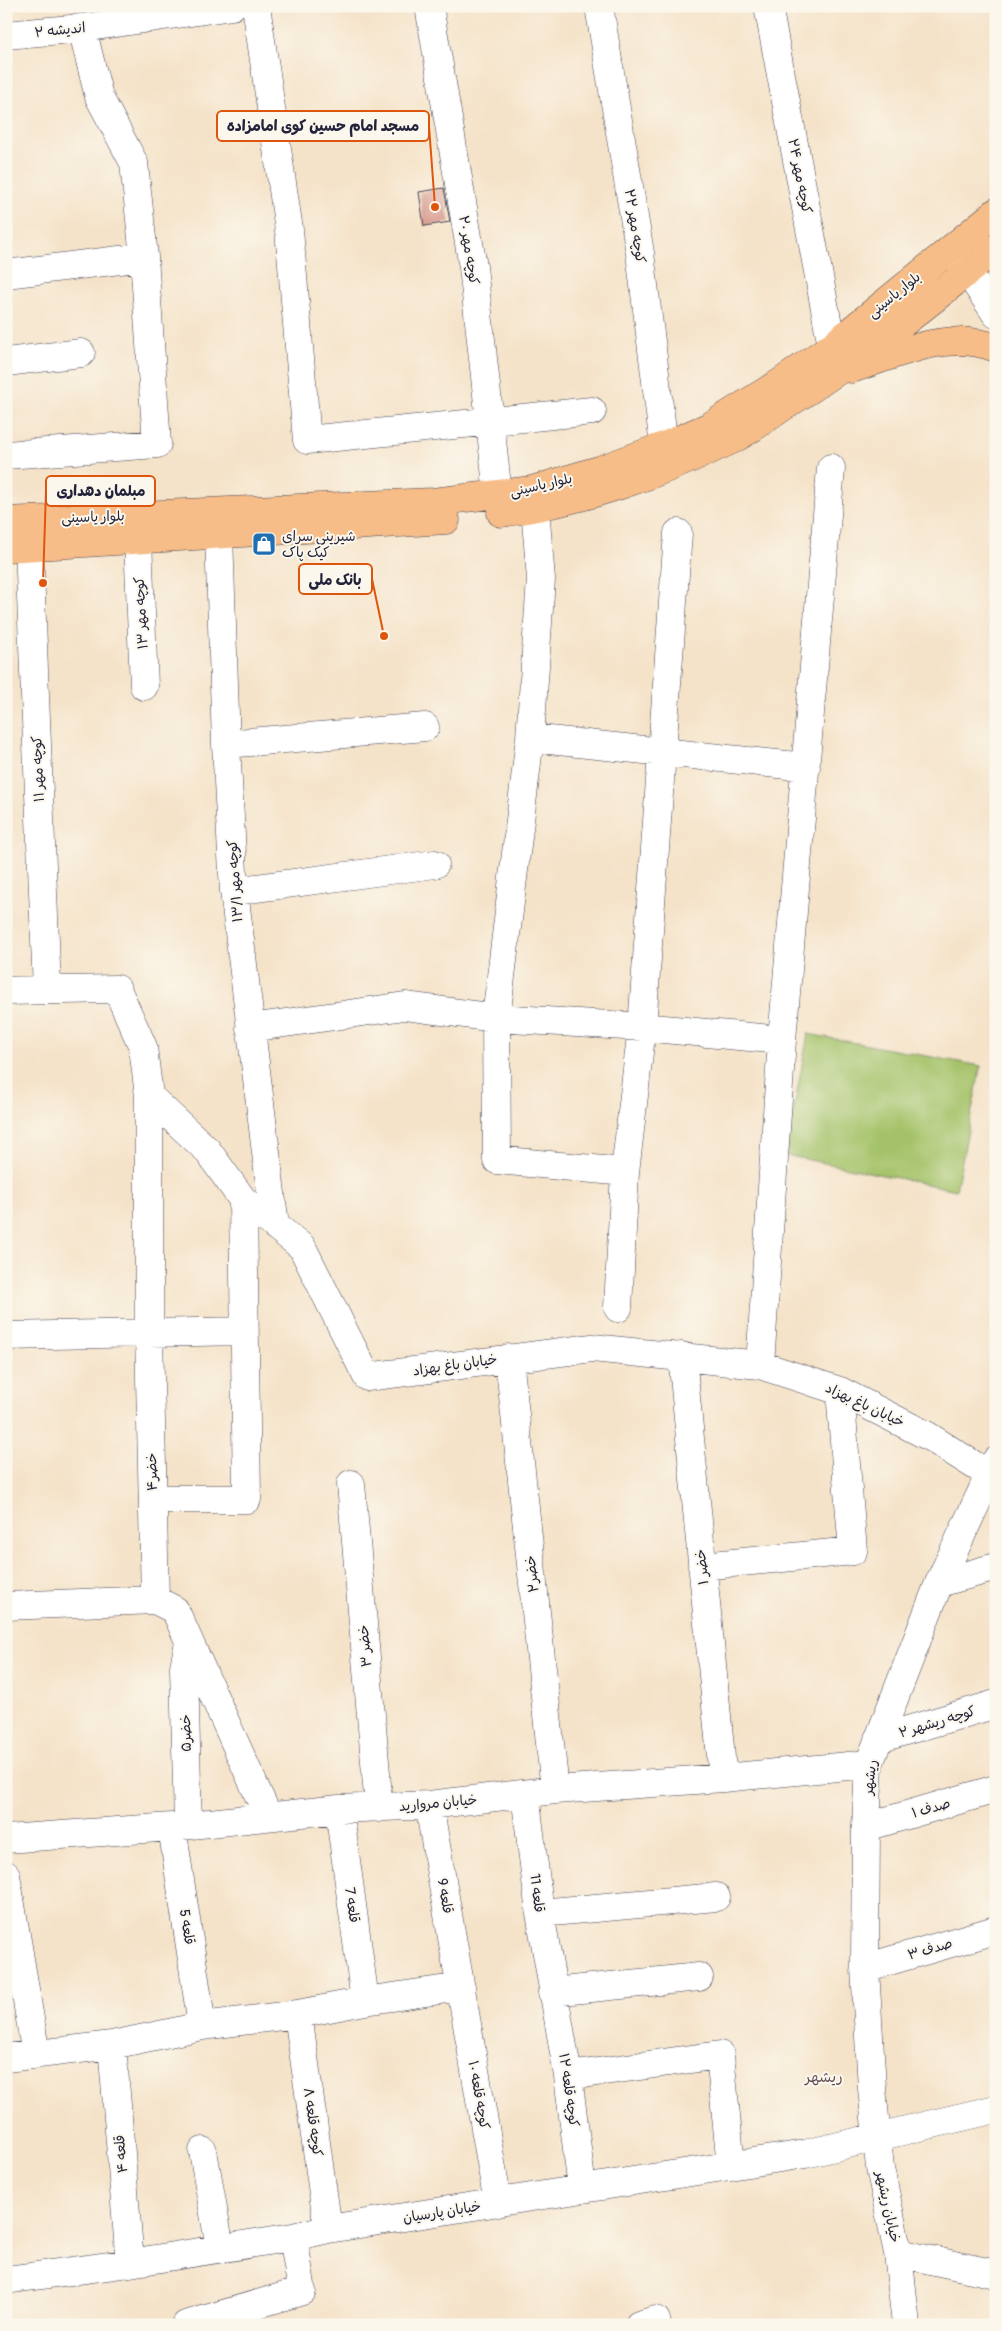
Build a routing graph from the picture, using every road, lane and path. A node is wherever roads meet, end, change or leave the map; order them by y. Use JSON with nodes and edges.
{"nodes":[{"id":1,"x":232,"y":6,"type":"edge"},
{"id":2,"x":256,"y":6,"type":"edge"},
{"id":3,"x":429,"y":6,"type":"edge"},
{"id":4,"x":599,"y":6,"type":"edge"},
{"id":5,"x":768,"y":6,"type":"edge"},
{"id":6,"x":163,"y":11,"type":"edge"},
{"id":7,"x":82,"y":28,"type":"junction"},
{"id":8,"x":6,"y":35,"type":"edge"},
{"id":9,"x":986,"y":220,"type":"edge"},
{"id":10,"x":952,"y":248,"type":"junction"},
{"id":11,"x":994,"y":253,"type":"edge"},
{"id":12,"x":144,"y":256,"type":"junction"},
{"id":13,"x":968,"y":270,"type":"junction"},
{"id":14,"x":6,"y":274,"type":"edge"},
{"id":15,"x":996,"y":314,"type":"edge"},
{"id":16,"x":832,"y":346,"type":"junction"},
{"id":17,"x":996,"y":348,"type":"edge"},
{"id":18,"x":81,"y":352,"type":"dead end"},
{"id":19,"x":6,"y":362,"type":"edge"},
{"id":20,"x":832,"y":376,"type":"junction"},
{"id":21,"x":592,"y":412,"type":"dead end"},
{"id":22,"x":490,"y":423,"type":"junction"},
{"id":23,"x":664,"y":446,"type":"junction"},
{"id":24,"x":6,"y":455,"type":"edge"},
{"id":25,"x":831,"y":468,"type":"dead end"},
{"id":26,"x":498,"y":495,"type":"junction"},
{"id":27,"x":534,"y":508,"type":"junction"},
{"id":28,"x":6,"y":521,"type":"edge"},
{"id":29,"x":678,"y":533,"type":"dead end"},
{"id":30,"x":220,"y":535,"type":"junction"},
{"id":31,"x":138,"y":540,"type":"junction"},
{"id":32,"x":18,"y":548,"type":"edge"},
{"id":33,"x":144,"y":686,"type":"dead end"},
{"id":34,"x":425,"y":727,"type":"dead end"},
{"id":35,"x":530,"y":738,"type":"junction"},
{"id":36,"x":226,"y":744,"type":"junction"},
{"id":37,"x":661,"y":751,"type":"junction"},
{"id":38,"x":806,"y":767,"type":"junction"},
{"id":39,"x":435,"y":864,"type":"dead end"},
{"id":40,"x":234,"y":891,"type":"junction"},
{"id":41,"x":48,"y":990,"type":"junction"},
{"id":42,"x":6,"y":991,"type":"edge"},
{"id":43,"x":496,"y":1018,"type":"junction"},
{"id":44,"x":642,"y":1027,"type":"junction"},
{"id":45,"x":250,"y":1028,"type":"junction"},
{"id":46,"x":782,"y":1040,"type":"junction"},
{"id":47,"x":150,"y":1096,"type":"junction"},
{"id":48,"x":625,"y":1172,"type":"junction"},
{"id":49,"x":242,"y":1200,"type":"junction"},
{"id":50,"x":275,"y":1226,"type":"junction"},
{"id":51,"x":618,"y":1308,"type":"dead end"},
{"id":52,"x":243,"y":1332,"type":"junction"},
{"id":53,"x":149,"y":1333,"type":"junction"},
{"id":54,"x":6,"y":1336,"type":"edge"},
{"id":55,"x":682,"y":1356,"type":"junction"},
{"id":56,"x":509,"y":1358,"type":"junction"},
{"id":57,"x":760,"y":1365,"type":"junction"},
{"id":58,"x":840,"y":1391,"type":"junction"},
{"id":59,"x":993,"y":1468,"type":"edge"},
{"id":60,"x":351,"y":1484,"type":"dead end"},
{"id":61,"x":153,"y":1499,"type":"junction"},
{"id":62,"x":702,"y":1566,"type":"junction"},
{"id":63,"x":996,"y":1567,"type":"edge"},
{"id":64,"x":939,"y":1583,"type":"junction"},
{"id":65,"x":155,"y":1600,"type":"junction"},
{"id":66,"x":6,"y":1606,"type":"edge"},
{"id":67,"x":189,"y":1641,"type":"junction"},
{"id":68,"x":996,"y":1704,"type":"edge"},
{"id":69,"x":873,"y":1751,"type":"junction"},
{"id":70,"x":724,"y":1778,"type":"junction"},
{"id":71,"x":996,"y":1789,"type":"edge"},
{"id":72,"x":555,"y":1790,"type":"junction"},
{"id":73,"x":526,"y":1794,"type":"junction"},
{"id":74,"x":429,"y":1805,"type":"junction"},
{"id":75,"x":379,"y":1808,"type":"junction"},
{"id":76,"x":339,"y":1810,"type":"junction"},
{"id":77,"x":268,"y":1816,"type":"junction"},
{"id":78,"x":180,"y":1826,"type":"junction"},
{"id":79,"x":866,"y":1827,"type":"junction"},
{"id":80,"x":6,"y":1839,"type":"edge"},
{"id":81,"x":6,"y":1875,"type":"edge"},
{"id":82,"x":716,"y":1897,"type":"dead end"},
{"id":83,"x":540,"y":1913,"type":"junction"},
{"id":84,"x":996,"y":1930,"type":"edge"},
{"id":85,"x":865,"y":1968,"type":"junction"},
{"id":86,"x":699,"y":1977,"type":"dead end"},
{"id":87,"x":461,"y":1987,"type":"junction"},
{"id":88,"x":552,"y":1992,"type":"junction"},
{"id":89,"x":365,"y":2001,"type":"junction"},
{"id":90,"x":298,"y":2014,"type":"junction"},
{"id":91,"x":202,"y":2026,"type":"junction"},
{"id":92,"x":112,"y":2045,"type":"junction"},
{"id":93,"x":36,"y":2055,"type":"junction"},
{"id":94,"x":6,"y":2058,"type":"edge"},
{"id":95,"x":568,"y":2076,"type":"junction"},
{"id":96,"x":872,"y":2088,"type":"joint"},
{"id":97,"x":996,"y":2109,"type":"edge"},
{"id":98,"x":876,"y":2136,"type":"junction"},
{"id":99,"x":203,"y":2151,"type":"dead end"},
{"id":100,"x":731,"y":2166,"type":"junction"},
{"id":101,"x":582,"y":2189,"type":"junction"},
{"id":102,"x":498,"y":2203,"type":"junction"},
{"id":103,"x":328,"y":2229,"type":"junction"},
{"id":104,"x":293,"y":2237,"type":"junction"},
{"id":105,"x":220,"y":2248,"type":"junction"},
{"id":106,"x":898,"y":2253,"type":"junction"},
{"id":107,"x":130,"y":2263,"type":"junction"},
{"id":108,"x":996,"y":2274,"type":"edge"},
{"id":109,"x":6,"y":2280,"type":"edge"},
{"id":110,"x":186,"y":2325,"type":"edge"},
{"id":111,"x":639,"y":2325,"type":"edge"},
{"id":112,"x":657,"y":2325,"type":"edge"},
{"id":113,"x":906,"y":2325,"type":"edge"}],
"edges":[{"from":1,"to":6,"type":"street","name":"اندیشه ۲"},
{"from":2,"to":22,"type":"street"},
{"from":3,"to":22,"type":"street","name":"کوچه مهر ۲۰"},
{"from":4,"to":23,"type":"street","name":"کوچه مهر ۲۲"},
{"from":5,"to":16,"type":"street","name":"کوچه مهر ۲۴"},
{"from":6,"to":7,"type":"street","name":"اندیشه ۲"},
{"from":7,"to":8,"type":"street","name":"اندیشه ۲"},
{"from":7,"to":12,"type":"street"},
{"from":9,"to":10,"type":"main road","name":"بلوار یاسینی"},
{"from":9,"to":11,"type":"street"},
{"from":10,"to":13,"type":"street"},
{"from":10,"to":16,"type":"main road","name":"بلوار یاسینی"},
{"from":11,"to":13,"type":"main road","name":"بلوار یاسینی"},
{"from":12,"to":14,"type":"street"},
{"from":12,"to":24,"type":"street"},
{"from":13,"to":15,"type":"street"},
{"from":13,"to":20,"type":"main road","name":"بلوار یاسینی"},
{"from":16,"to":23,"type":"main road","name":"بلوار یاسینی"},
{"from":17,"to":20,"type":"main road"},
{"from":18,"to":19,"type":"street"},
{"from":20,"to":27,"type":"main road","name":"بلوار یاسینی"},
{"from":21,"to":22,"type":"street"},
{"from":22,"to":26,"type":"street","name":"کوچه مهر ۲۰"},
{"from":23,"to":26,"type":"main road","name":"بلوار یاسینی"},
{"from":25,"to":38,"type":"street"},
{"from":26,"to":28,"type":"main road","name":"بلوار یاسینی"},
{"from":27,"to":30,"type":"main road","name":"بلوار یاسینی"},
{"from":27,"to":35,"type":"street"},
{"from":29,"to":37,"type":"street"},
{"from":30,"to":31,"type":"main road","name":"بلوار یاسینی"},
{"from":30,"to":36,"type":"street","name":"کوچه مهر ۱۳/۱"},
{"from":31,"to":32,"type":"main road","name":"بلوار یاسینی"},
{"from":31,"to":33,"type":"street","name":"کوچه مهر ۱۳"},
{"from":32,"to":41,"type":"street","name":"کوچه مهر ۱۱"},
{"from":34,"to":36,"type":"street"},
{"from":35,"to":37,"type":"street"},
{"from":35,"to":43,"type":"street"},
{"from":36,"to":40,"type":"street","name":"کوچه مهر ۱۳/۱"},
{"from":37,"to":38,"type":"street"},
{"from":37,"to":44,"type":"street"},
{"from":38,"to":46,"type":"street"},
{"from":39,"to":40,"type":"street"},
{"from":40,"to":45,"type":"street","name":"کوچه مهر ۱۳/۱"},
{"from":41,"to":42,"type":"street"},
{"from":41,"to":47,"type":"street"},
{"from":43,"to":44,"type":"street"},
{"from":43,"to":45,"type":"street"},
{"from":43,"to":48,"type":"street"},
{"from":44,"to":46,"type":"street"},
{"from":44,"to":48,"type":"street"},
{"from":45,"to":50,"type":"street","name":"کوچه مهر ۱۳/۱"},
{"from":46,"to":57,"type":"street"},
{"from":47,"to":49,"type":"street","name":"خیابان باغ بهزاد"},
{"from":47,"to":53,"type":"street","name":"خضر۴"},
{"from":48,"to":51,"type":"street"},
{"from":49,"to":50,"type":"street","name":"خیابان باغ بهزاد"},
{"from":49,"to":52,"type":"street"},
{"from":50,"to":56,"type":"street","name":"خیابان باغ بهزاد"},
{"from":52,"to":53,"type":"street"},
{"from":52,"to":61,"type":"street"},
{"from":53,"to":54,"type":"street"},
{"from":53,"to":61,"type":"street","name":"خضر۴"},
{"from":55,"to":56,"type":"street","name":"خیابان باغ بهزاد"},
{"from":55,"to":57,"type":"street","name":"خیابان باغ بهزاد"},
{"from":55,"to":62,"type":"street","name":"خضر ۱"},
{"from":56,"to":72,"type":"street","name":"خضر۲"},
{"from":57,"to":58,"type":"street","name":"خیابان باغ بهزاد"},
{"from":58,"to":59,"type":"street","name":"خیابان باغ بهزاد"},
{"from":58,"to":62,"type":"street"},
{"from":59,"to":64,"type":"street","name":"ریشهر"},
{"from":60,"to":75,"type":"street","name":"خضر ۳"},
{"from":61,"to":65,"type":"street","name":"خضر۴"},
{"from":62,"to":70,"type":"street","name":"خضر ۱"},
{"from":63,"to":64,"type":"street"},
{"from":64,"to":69,"type":"street","name":"ریشهر"},
{"from":65,"to":66,"type":"street"},
{"from":65,"to":67,"type":"street"},
{"from":67,"to":77,"type":"street"},
{"from":67,"to":78,"type":"street","name":"خضر۵"},
{"from":68,"to":69,"type":"street","name":"کوچه ریشهر ۲"},
{"from":69,"to":70,"type":"street","name":"خیابان مروارید"},
{"from":69,"to":79,"type":"street","name":"ریشهر"},
{"from":70,"to":72,"type":"street","name":"خیابان مروارید"},
{"from":71,"to":79,"type":"street","name":"صدف ۱"},
{"from":72,"to":73,"type":"street","name":"خیابان مروارید"},
{"from":73,"to":74,"type":"street","name":"خیابان مروارید"},
{"from":73,"to":83,"type":"street","name":"قلعه 11"},
{"from":74,"to":75,"type":"street","name":"خیابان مروارید"},
{"from":74,"to":87,"type":"street","name":"قلعه 9"},
{"from":75,"to":76,"type":"street","name":"خیابان مروارید"},
{"from":76,"to":77,"type":"street","name":"خیابان مروارید"},
{"from":76,"to":89,"type":"street","name":"قلعه 7"},
{"from":77,"to":78,"type":"street","name":"خیابان مروارید"},
{"from":78,"to":80,"type":"street","name":"خیابان مروارید"},
{"from":78,"to":91,"type":"street","name":"قلعه 5"},
{"from":79,"to":85,"type":"street","name":"ریشهر"},
{"from":81,"to":93,"type":"street"},
{"from":82,"to":83,"type":"street"},
{"from":83,"to":88,"type":"street","name":"قلعه 11"},
{"from":84,"to":85,"type":"street","name":"صدف ۳"},
{"from":85,"to":96,"type":"street","name":"ریشهر"},
{"from":86,"to":88,"type":"street"},
{"from":87,"to":89,"type":"street"},
{"from":87,"to":102,"type":"street","name":"کوچه قلعه ۱۰"},
{"from":88,"to":95,"type":"street","name":"کوچه قلعه ۱۲"},
{"from":89,"to":90,"type":"street"},
{"from":90,"to":91,"type":"street"},
{"from":90,"to":103,"type":"street","name":"کوچه قلعه ۸"},
{"from":91,"to":92,"type":"street"},
{"from":92,"to":93,"type":"street"},
{"from":92,"to":107,"type":"street","name":"قلعه ۴"},
{"from":93,"to":94,"type":"street"},
{"from":95,"to":100,"type":"street"},
{"from":95,"to":101,"type":"street","name":"کوچه قلعه ۱۲"},
{"from":96,"to":98,"type":"street","name":"خیابان ریشهر"},
{"from":97,"to":98,"type":"street","name":"خیابان پارسیان"},
{"from":98,"to":100,"type":"street","name":"خیابان پارسیان"},
{"from":98,"to":106,"type":"street","name":"خیابان ریشهر"},
{"from":99,"to":105,"type":"street"},
{"from":100,"to":101,"type":"street","name":"خیابان پارسیان"},
{"from":101,"to":102,"type":"street","name":"خیابان پارسیان"},
{"from":102,"to":103,"type":"street","name":"خیابان پارسیان"},
{"from":103,"to":104,"type":"street","name":"خیابان پارسیان"},
{"from":104,"to":105,"type":"street","name":"خیابان پارسیان"},
{"from":104,"to":110,"type":"street"},
{"from":105,"to":107,"type":"street","name":"خیابان پارسیان"},
{"from":106,"to":108,"type":"street"},
{"from":106,"to":113,"type":"street","name":"خیابان ریشهر"},
{"from":107,"to":109,"type":"street","name":"خیابان پارسیان"},
{"from":111,"to":112,"type":"street"}]}
